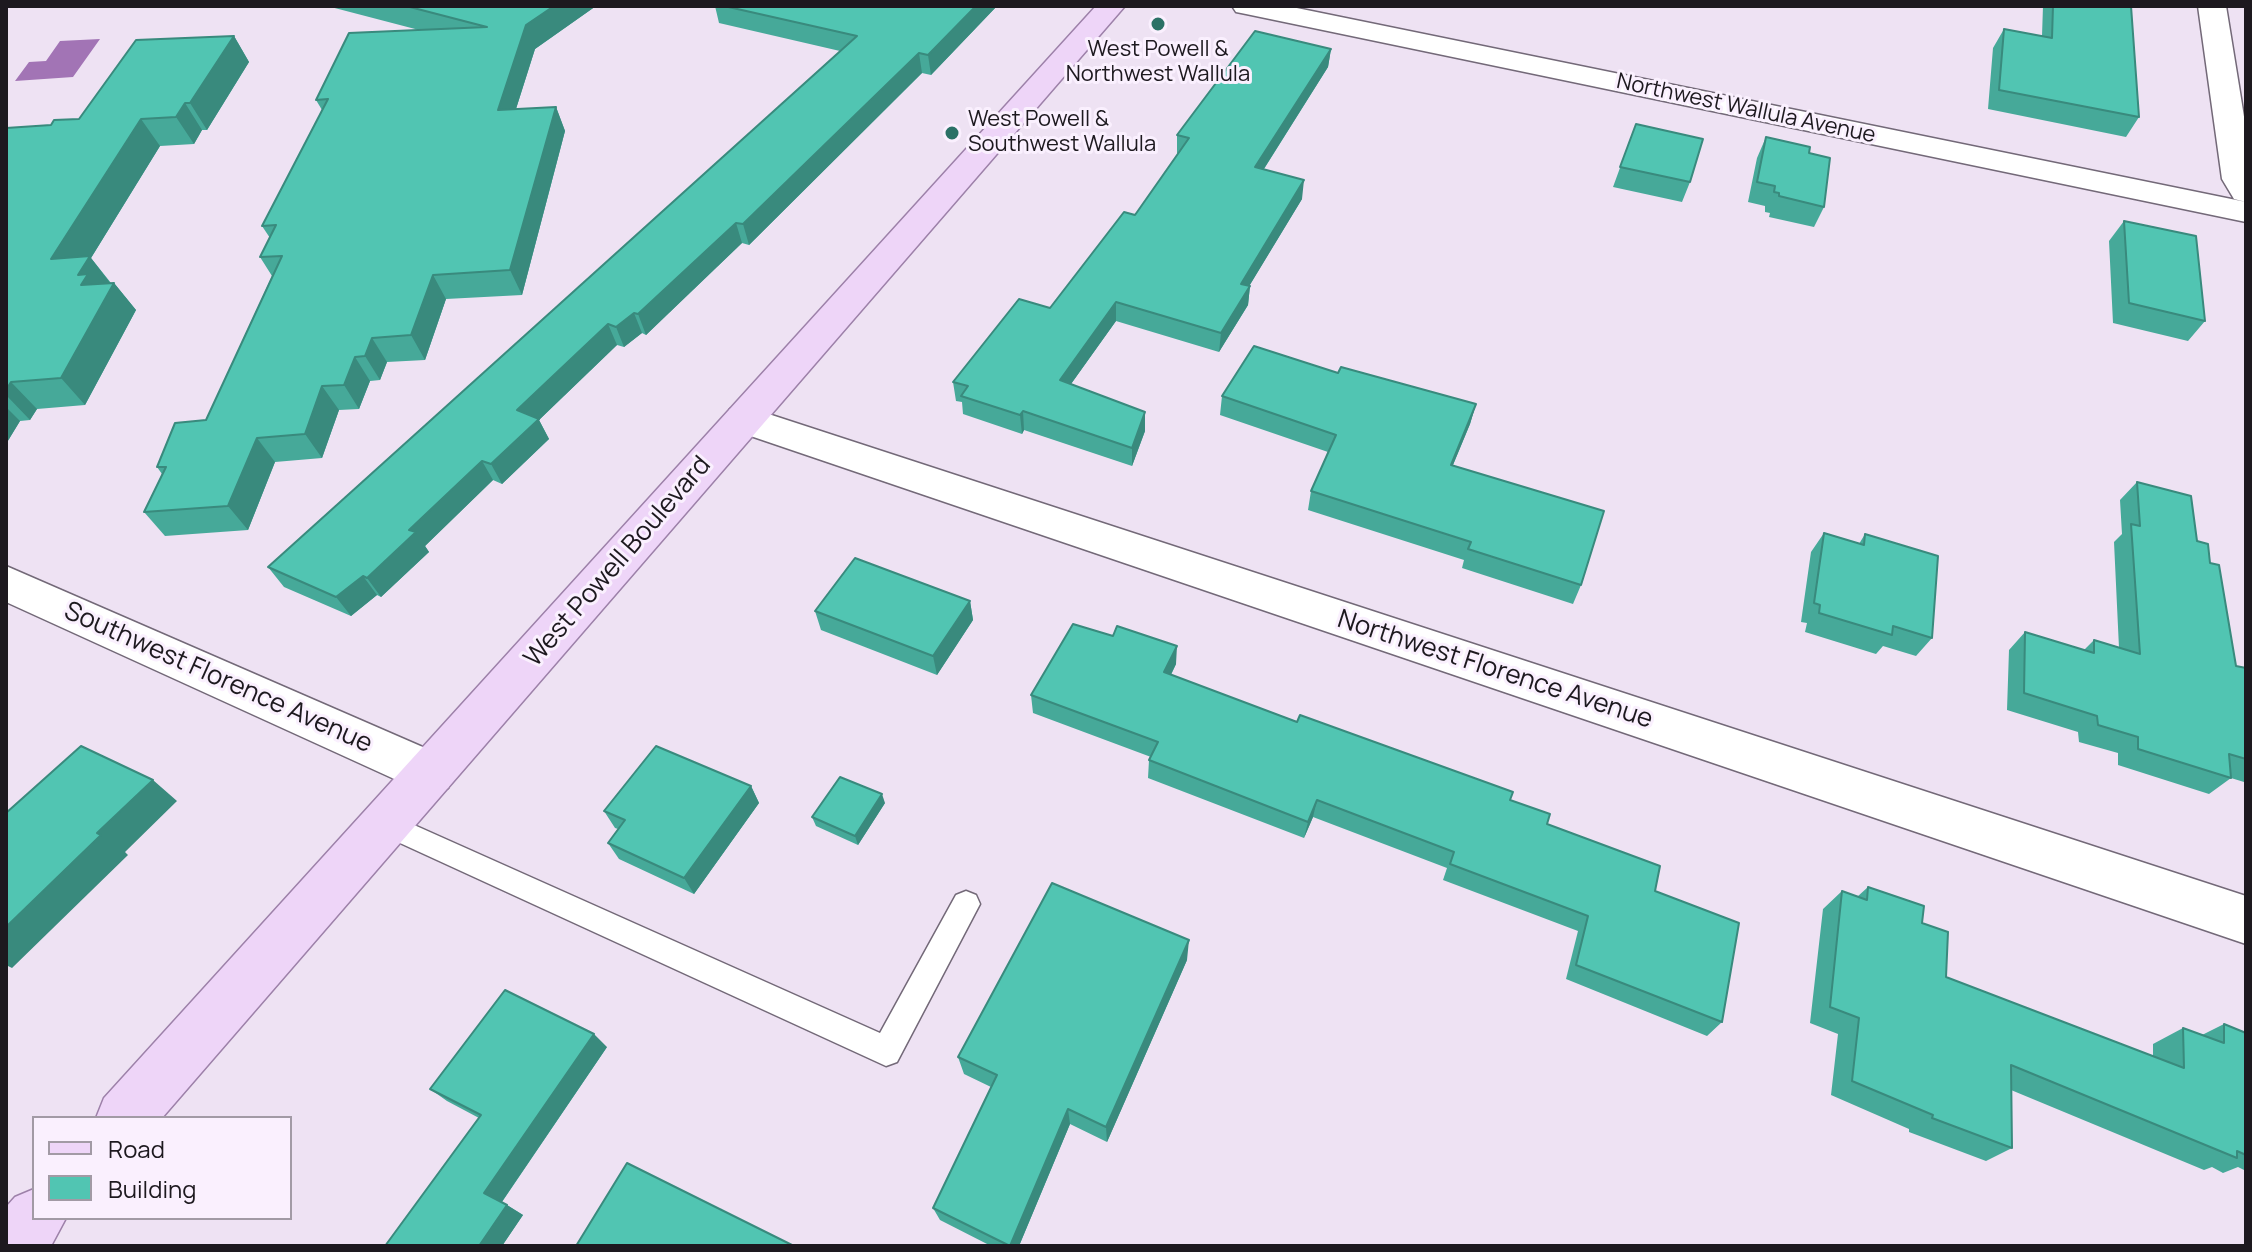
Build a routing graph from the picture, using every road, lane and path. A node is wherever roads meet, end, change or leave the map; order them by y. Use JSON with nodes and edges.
{"nodes":[{"id":1,"x":1111,"y":6,"type":"edge"},
{"id":2,"x":1246,"y":6,"type":"edge"},
{"id":3,"x":2212,"y":6,"type":"edge"},
{"id":4,"x":2246,"y":192,"type":"edge"},
{"id":5,"x":2246,"y":212,"type":"edge"},
{"id":6,"x":744,"y":419,"type":"junction"},
{"id":7,"x":6,"y":583,"type":"edge"},
{"id":8,"x":431,"y":773,"type":"junction"},
{"id":9,"x":385,"y":824,"type":"junction"},
{"id":10,"x":966,"y":904,"type":"dead end"},
{"id":11,"x":2246,"y":920,"type":"edge"},
{"id":12,"x":126,"y":1116,"type":"edge"},
{"id":13,"x":34,"y":1220,"type":"edge"},
{"id":14,"x":11,"y":1246,"type":"edge"}],
"edges":[{"from":1,"to":6,"type":"main road","name":"West Powell Boulevard"},
{"from":2,"to":5,"type":"street","name":"Northwest Wallula Avenue"},
{"from":3,"to":4,"type":"street"},
{"from":6,"to":8,"type":"main road","name":"West Powell Boulevard"},
{"from":6,"to":11,"type":"street","name":"Northwest Florence Avenue"},
{"from":7,"to":8,"type":"street","name":"Southwest Florence Avenue"},
{"from":8,"to":9,"type":"main road","name":"West Powell Boulevard"},
{"from":9,"to":10,"type":"lane"},
{"from":9,"to":12,"type":"main road","name":"West Powell Boulevard"},
{"from":13,"to":14,"type":"main road"}]}
